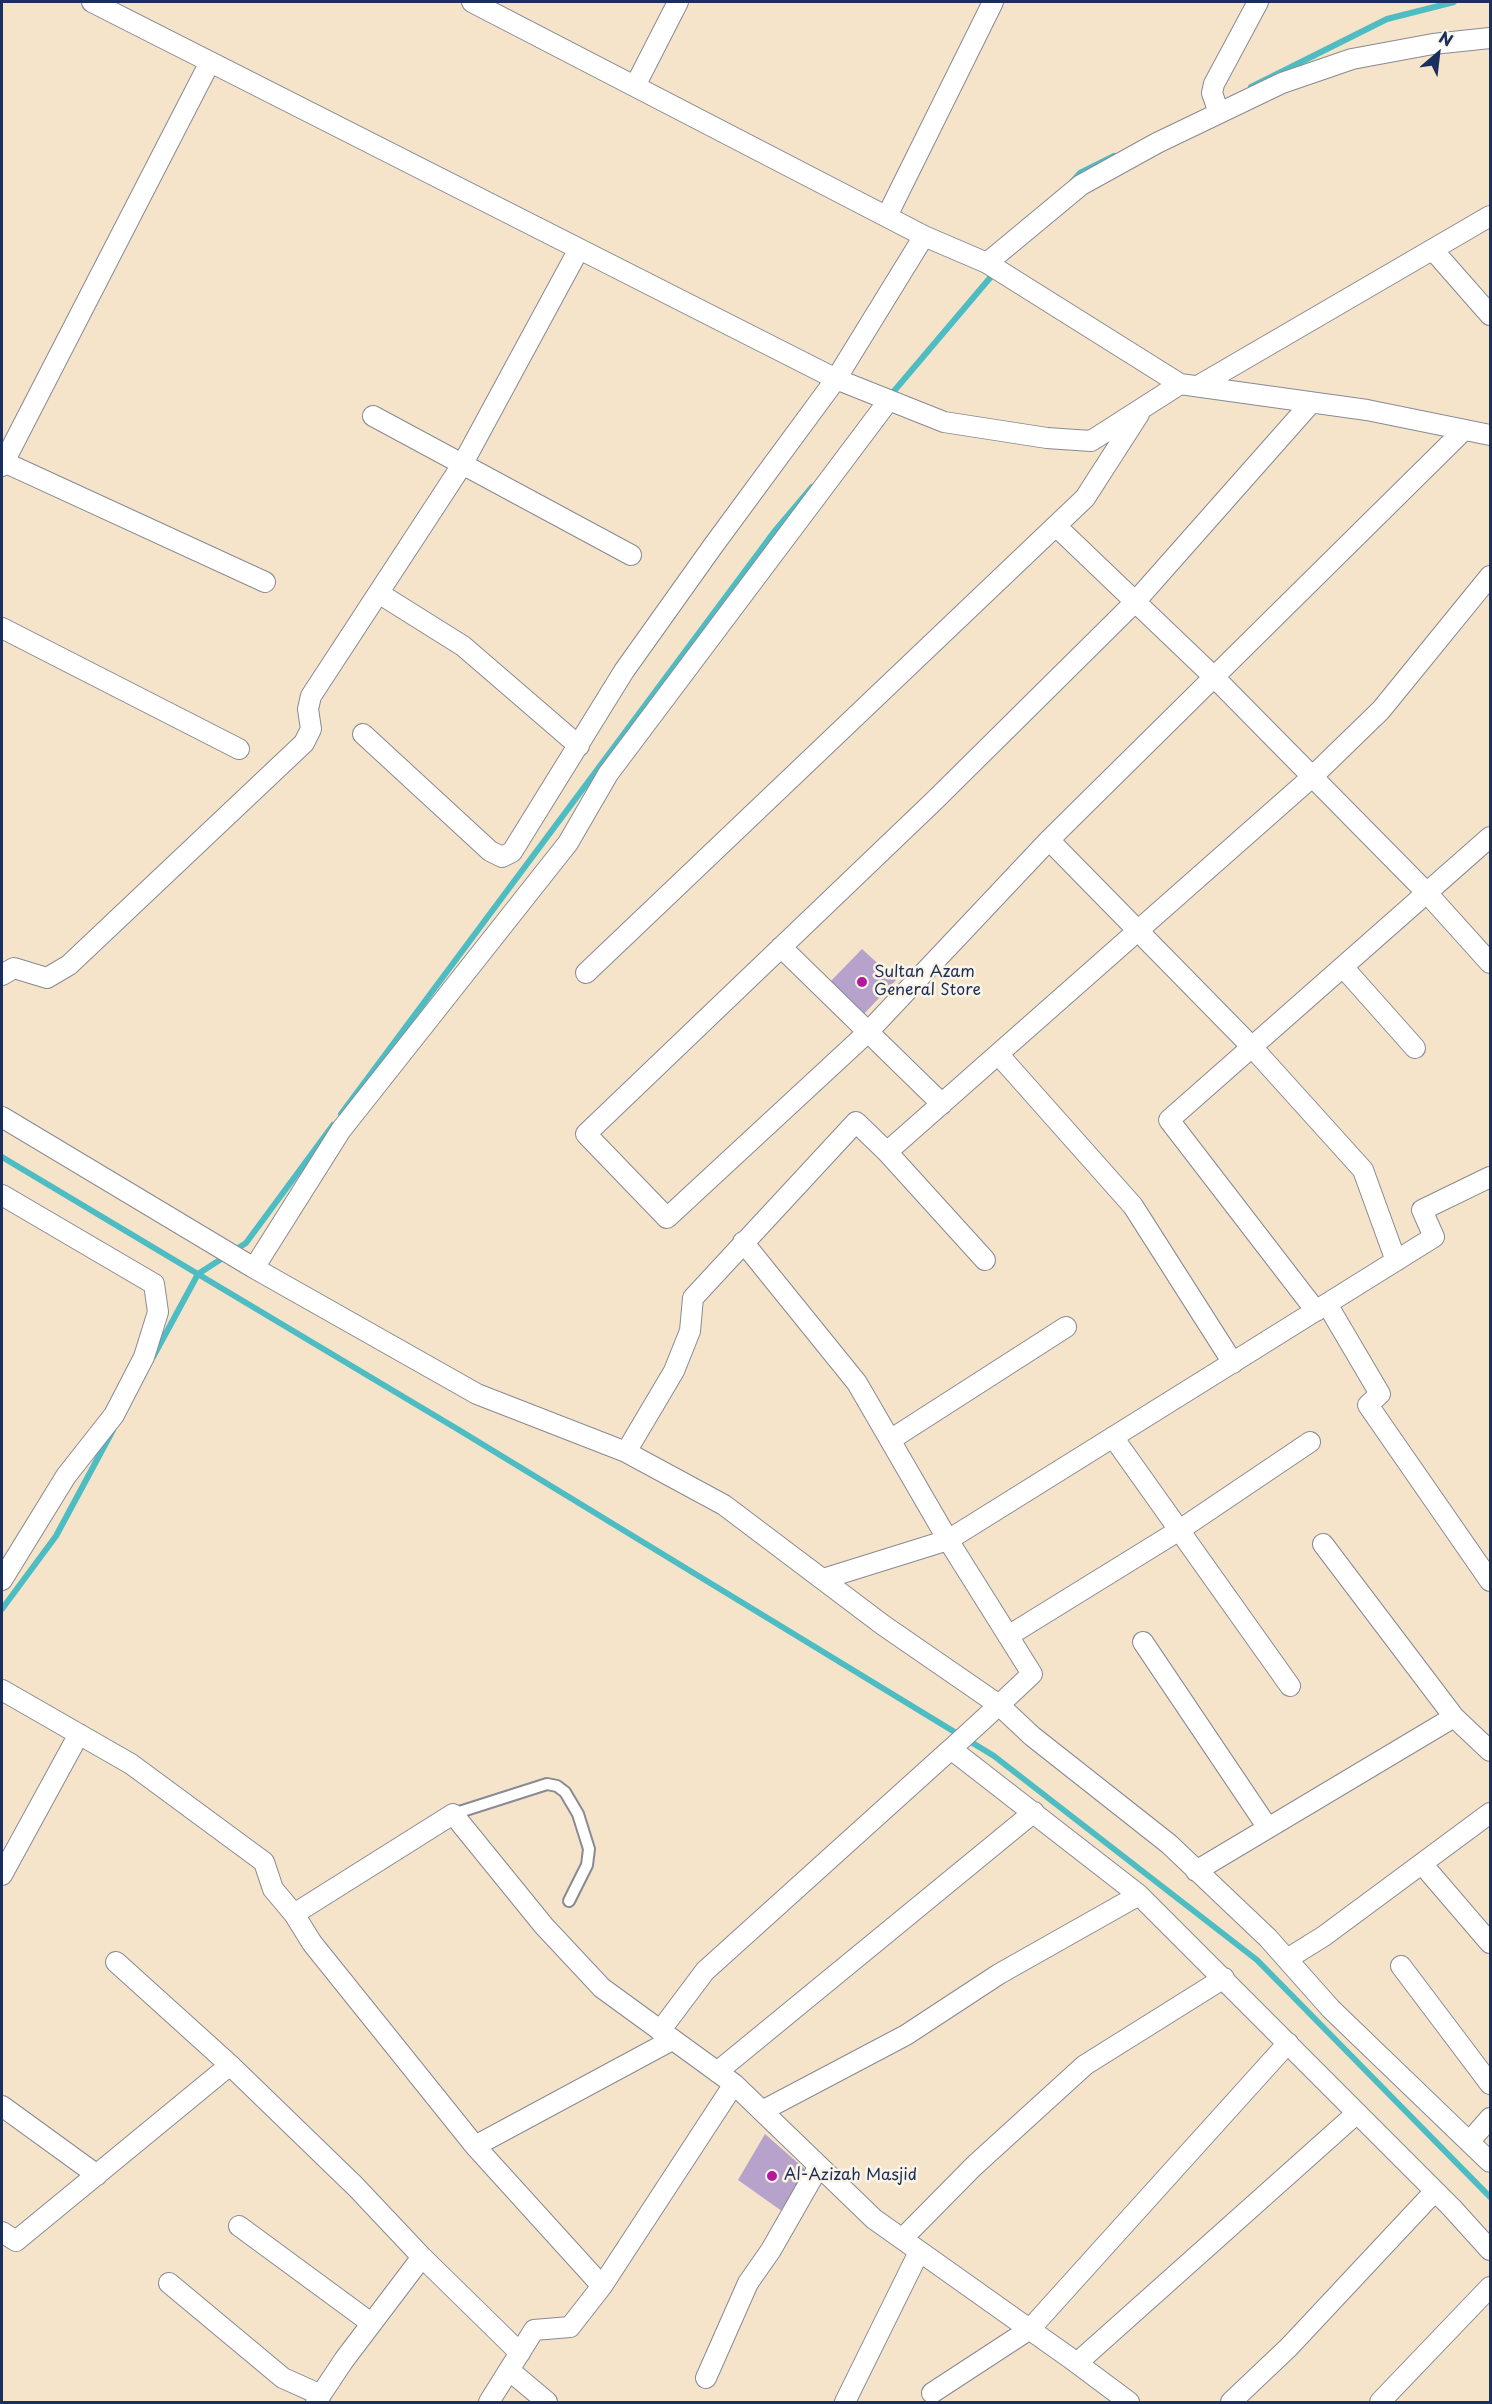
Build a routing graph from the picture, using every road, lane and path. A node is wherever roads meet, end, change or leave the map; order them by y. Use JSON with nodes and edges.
{"nodes":[{"id":1,"x":92,"y":2,"type":"edge"},
{"id":2,"x":472,"y":2,"type":"edge"},
{"id":3,"x":678,"y":2,"type":"edge"},
{"id":4,"x":993,"y":2,"type":"edge"},
{"id":5,"x":1258,"y":2,"type":"edge"},
{"id":6,"x":1491,"y":38,"type":"edge"},
{"id":7,"x":210,"y":62,"type":"junction"},
{"id":8,"x":635,"y":86,"type":"junction"},
{"id":9,"x":1219,"y":113,"type":"junction"},
{"id":10,"x":887,"y":216,"type":"junction"},
{"id":11,"x":1491,"y":216,"type":"edge"},
{"id":12,"x":924,"y":236,"type":"junction"},
{"id":13,"x":579,"y":249,"type":"junction"},
{"id":14,"x":1433,"y":250,"type":"junction"},
{"id":15,"x":987,"y":263,"type":"junction"},
{"id":16,"x":1491,"y":315,"type":"edge"},
{"id":17,"x":836,"y":379,"type":"junction"},
{"id":18,"x":1189,"y":385,"type":"junction"},
{"id":19,"x":890,"y":400,"type":"junction"},
{"id":20,"x":1311,"y":403,"type":"junction"},
{"id":21,"x":1144,"y":407,"type":"junction"},
{"id":22,"x":373,"y":416,"type":"dead end"},
{"id":23,"x":1464,"y":430,"type":"junction"},
{"id":24,"x":1491,"y":435,"type":"edge"},
{"id":25,"x":3,"y":464,"type":"edge"},
{"id":26,"x":462,"y":465,"type":"junction"},
{"id":27,"x":1056,"y":526,"type":"junction"},
{"id":28,"x":631,"y":555,"type":"dead end"},
{"id":29,"x":1491,"y":576,"type":"edge"},
{"id":30,"x":265,"y":582,"type":"dead end"},
{"id":31,"x":380,"y":594,"type":"junction"},
{"id":32,"x":1135,"y":602,"type":"junction"},
{"id":33,"x":2,"y":628,"type":"edge"},
{"id":34,"x":1214,"y":677,"type":"junction"},
{"id":35,"x":363,"y":734,"type":"dead end"},
{"id":36,"x":579,"y":746,"type":"junction"},
{"id":37,"x":239,"y":750,"type":"dead end"},
{"id":38,"x":1312,"y":777,"type":"junction"},
{"id":39,"x":1491,"y":837,"type":"edge"},
{"id":40,"x":1049,"y":840,"type":"junction"},
{"id":41,"x":1427,"y":893,"type":"junction"},
{"id":42,"x":1139,"y":932,"type":"junction"},
{"id":43,"x":781,"y":947,"type":"junction"},
{"id":44,"x":1491,"y":963,"type":"edge"},
{"id":45,"x":1343,"y":966,"type":"junction"},
{"id":46,"x":586,"y":973,"type":"dead end"},
{"id":47,"x":2,"y":975,"type":"edge"},
{"id":48,"x":868,"y":1032,"type":"junction"},
{"id":49,"x":1252,"y":1047,"type":"junction"},
{"id":50,"x":1415,"y":1048,"type":"dead end"},
{"id":51,"x":998,"y":1054,"type":"junction"},
{"id":52,"x":942,"y":1104,"type":"junction"},
{"id":53,"x":2,"y":1117,"type":"edge"},
{"id":54,"x":887,"y":1152,"type":"junction"},
{"id":55,"x":1491,"y":1177,"type":"edge"},
{"id":56,"x":2,"y":1195,"type":"edge"},
{"id":57,"x":743,"y":1242,"type":"junction"},
{"id":58,"x":985,"y":1260,"type":"dead end"},
{"id":59,"x":1396,"y":1261,"type":"junction"},
{"id":60,"x":255,"y":1268,"type":"junction"},
{"id":61,"x":1322,"y":1307,"type":"junction"},
{"id":62,"x":1066,"y":1327,"type":"dead end"},
{"id":63,"x":1233,"y":1363,"type":"junction"},
{"id":64,"x":1113,"y":1437,"type":"junction"},
{"id":65,"x":890,"y":1440,"type":"junction"},
{"id":66,"x":1310,"y":1442,"type":"dead end"},
{"id":67,"x":626,"y":1452,"type":"junction"},
{"id":68,"x":1179,"y":1531,"type":"junction"},
{"id":69,"x":948,"y":1540,"type":"junction"},
{"id":70,"x":1323,"y":1544,"type":"dead end"},
{"id":71,"x":823,"y":1579,"type":"junction"},
{"id":72,"x":2,"y":1580,"type":"edge"},
{"id":73,"x":1491,"y":1581,"type":"edge"},
{"id":74,"x":1008,"y":1636,"type":"junction"},
{"id":75,"x":1143,"y":1642,"type":"dead end"},
{"id":76,"x":1290,"y":1686,"type":"dead end"},
{"id":77,"x":2,"y":1690,"type":"edge"},
{"id":78,"x":992,"y":1711,"type":"junction"},
{"id":79,"x":1454,"y":1717,"type":"junction"},
{"id":80,"x":79,"y":1734,"type":"junction"},
{"id":81,"x":954,"y":1746,"type":"junction"},
{"id":82,"x":1491,"y":1751,"type":"edge"},
{"id":83,"x":1034,"y":1812,"type":"junction"},
{"id":84,"x":1491,"y":1813,"type":"edge"},
{"id":85,"x":453,"y":1814,"type":"junction"},
{"id":86,"x":1268,"y":1828,"type":"junction"},
{"id":87,"x":1423,"y":1865,"type":"junction"},
{"id":88,"x":1196,"y":1871,"type":"junction"},
{"id":89,"x":2,"y":1875,"type":"edge"},
{"id":90,"x":1139,"y":1895,"type":"junction"},
{"id":91,"x":570,"y":1901,"type":"dead end"},
{"id":92,"x":294,"y":1914,"type":"junction"},
{"id":93,"x":1491,"y":1942,"type":"edge"},
{"id":94,"x":1287,"y":1959,"type":"junction"},
{"id":95,"x":116,"y":1962,"type":"dead end"},
{"id":96,"x":1401,"y":1966,"type":"dead end"},
{"id":97,"x":1224,"y":1978,"type":"junction"},
{"id":98,"x":666,"y":2035,"type":"junction"},
{"id":99,"x":1288,"y":2043,"type":"junction"},
{"id":100,"x":230,"y":2065,"type":"junction"},
{"id":101,"x":717,"y":2072,"type":"junction"},
{"id":102,"x":734,"y":2084,"type":"junction"},
{"id":103,"x":1491,"y":2084,"type":"edge"},
{"id":104,"x":2,"y":2106,"type":"edge"},
{"id":105,"x":762,"y":2111,"type":"junction"},
{"id":106,"x":1357,"y":2113,"type":"junction"},
{"id":107,"x":1491,"y":2118,"type":"edge"},
{"id":108,"x":1469,"y":2142,"type":"junction"},
{"id":109,"x":475,"y":2146,"type":"junction"},
{"id":110,"x":1491,"y":2162,"type":"edge"},
{"id":111,"x":819,"y":2166,"type":"junction"},
{"id":112,"x":97,"y":2175,"type":"junction"},
{"id":113,"x":1435,"y":2191,"type":"junction"},
{"id":114,"x":239,"y":2226,"type":"dead end"},
{"id":115,"x":2,"y":2232,"type":"edge"},
{"id":116,"x":902,"y":2240,"type":"junction"},
{"id":117,"x":1491,"y":2250,"type":"edge"},
{"id":118,"x":920,"y":2252,"type":"junction"},
{"id":119,"x":422,"y":2257,"type":"junction"},
{"id":120,"x":169,"y":2283,"type":"dead end"},
{"id":121,"x":602,"y":2286,"type":"junction"},
{"id":122,"x":1491,"y":2287,"type":"edge"},
{"id":123,"x":371,"y":2323,"type":"junction"},
{"id":124,"x":1030,"y":2329,"type":"junction"},
{"id":125,"x":520,"y":2353,"type":"junction"},
{"id":126,"x":1077,"y":2363,"type":"junction"},
{"id":127,"x":509,"y":2370,"type":"junction"},
{"id":128,"x":706,"y":2378,"type":"dead end"},
{"id":129,"x":932,"y":2393,"type":"dead end"},
{"id":130,"x":318,"y":2399,"type":"edge"},
{"id":131,"x":489,"y":2403,"type":"edge"},
{"id":132,"x":547,"y":2403,"type":"edge"},
{"id":133,"x":845,"y":2403,"type":"edge"},
{"id":134,"x":1129,"y":2403,"type":"edge"},
{"id":135,"x":1231,"y":2403,"type":"edge"},
{"id":136,"x":1380,"y":2403,"type":"edge"}],
"edges":[{"from":1,"to":7,"type":"street"},
{"from":2,"to":8,"type":"street"},
{"from":3,"to":8,"type":"street"},
{"from":4,"to":10,"type":"street"},
{"from":5,"to":9,"type":"street"},
{"from":6,"to":9,"type":"street"},
{"from":7,"to":13,"type":"street"},
{"from":7,"to":25,"type":"street"},
{"from":8,"to":10,"type":"street"},
{"from":9,"to":15,"type":"street"},
{"from":10,"to":12,"type":"street"},
{"from":11,"to":14,"type":"street"},
{"from":12,"to":15,"type":"street"},
{"from":12,"to":17,"type":"street"},
{"from":13,"to":17,"type":"street"},
{"from":13,"to":26,"type":"street"},
{"from":14,"to":16,"type":"street"},
{"from":14,"to":18,"type":"street"},
{"from":15,"to":18,"type":"street"},
{"from":17,"to":19,"type":"street"},
{"from":17,"to":36,"type":"street"},
{"from":18,"to":20,"type":"street"},
{"from":18,"to":21,"type":"street"},
{"from":19,"to":21,"type":"street"},
{"from":19,"to":60,"type":"street"},
{"from":20,"to":23,"type":"street"},
{"from":20,"to":32,"type":"street"},
{"from":21,"to":27,"type":"street"},
{"from":22,"to":26,"type":"street"},
{"from":23,"to":24,"type":"street"},
{"from":23,"to":34,"type":"street"},
{"from":25,"to":30,"type":"street"},
{"from":26,"to":28,"type":"street"},
{"from":26,"to":31,"type":"street"},
{"from":27,"to":32,"type":"street"},
{"from":27,"to":46,"type":"street"},
{"from":29,"to":38,"type":"street"},
{"from":31,"to":36,"type":"street"},
{"from":31,"to":47,"type":"street"},
{"from":32,"to":34,"type":"street"},
{"from":32,"to":43,"type":"street"},
{"from":33,"to":37,"type":"street"},
{"from":34,"to":38,"type":"street"},
{"from":34,"to":40,"type":"street"},
{"from":35,"to":36,"type":"street"},
{"from":38,"to":41,"type":"street"},
{"from":38,"to":42,"type":"street"},
{"from":39,"to":41,"type":"street"},
{"from":40,"to":42,"type":"street"},
{"from":40,"to":48,"type":"street"},
{"from":41,"to":44,"type":"street"},
{"from":41,"to":45,"type":"street"},
{"from":42,"to":49,"type":"street"},
{"from":42,"to":51,"type":"street"},
{"from":43,"to":48,"type":"street"},
{"from":43,"to":48,"type":"street"},
{"from":45,"to":49,"type":"street"},
{"from":45,"to":50,"type":"street"},
{"from":48,"to":52,"type":"street"},
{"from":49,"to":59,"type":"street"},
{"from":49,"to":61,"type":"street"},
{"from":51,"to":52,"type":"street"},
{"from":51,"to":63,"type":"street"},
{"from":52,"to":54,"type":"street"},
{"from":53,"to":60,"type":"street"},
{"from":54,"to":57,"type":"street"},
{"from":54,"to":58,"type":"street"},
{"from":55,"to":59,"type":"street"},
{"from":56,"to":72,"type":"street"},
{"from":57,"to":65,"type":"street"},
{"from":57,"to":67,"type":"street"},
{"from":59,"to":61,"type":"street"},
{"from":60,"to":67,"type":"street"},
{"from":61,"to":63,"type":"street"},
{"from":61,"to":73,"type":"street"},
{"from":62,"to":65,"type":"street"},
{"from":63,"to":64,"type":"street"},
{"from":64,"to":68,"type":"street"},
{"from":64,"to":69,"type":"street"},
{"from":65,"to":69,"type":"street"},
{"from":66,"to":68,"type":"street"},
{"from":67,"to":71,"type":"street"},
{"from":68,"to":74,"type":"street"},
{"from":68,"to":76,"type":"street"},
{"from":69,"to":71,"type":"street"},
{"from":69,"to":74,"type":"street"},
{"from":70,"to":79,"type":"street"},
{"from":71,"to":78,"type":"street"},
{"from":74,"to":78,"type":"street"},
{"from":75,"to":86,"type":"street"},
{"from":77,"to":80,"type":"street"},
{"from":78,"to":81,"type":"street"},
{"from":78,"to":88,"type":"street"},
{"from":79,"to":82,"type":"street"},
{"from":79,"to":86,"type":"street"},
{"from":80,"to":89,"type":"street"},
{"from":80,"to":92,"type":"street"},
{"from":81,"to":83,"type":"street"},
{"from":81,"to":98,"type":"street"},
{"from":83,"to":90,"type":"street"},
{"from":83,"to":101,"type":"street"},
{"from":84,"to":87,"type":"street"},
{"from":85,"to":91,"type":"lane"},
{"from":85,"to":92,"type":"street"},
{"from":85,"to":98,"type":"street"},
{"from":86,"to":88,"type":"street"},
{"from":87,"to":93,"type":"street"},
{"from":87,"to":94,"type":"street"},
{"from":88,"to":94,"type":"street"},
{"from":90,"to":97,"type":"street"},
{"from":90,"to":105,"type":"street"},
{"from":92,"to":109,"type":"street"},
{"from":94,"to":108,"type":"street"},
{"from":95,"to":100,"type":"street"},
{"from":96,"to":103,"type":"street"},
{"from":97,"to":99,"type":"street"},
{"from":97,"to":116,"type":"street"},
{"from":98,"to":101,"type":"street"},
{"from":98,"to":109,"type":"street"},
{"from":99,"to":106,"type":"street"},
{"from":99,"to":124,"type":"street"},
{"from":100,"to":112,"type":"street"},
{"from":100,"to":119,"type":"street"},
{"from":101,"to":102,"type":"street"},
{"from":102,"to":105,"type":"street"},
{"from":102,"to":121,"type":"street"},
{"from":104,"to":112,"type":"street"},
{"from":105,"to":111,"type":"street"},
{"from":106,"to":113,"type":"street"},
{"from":106,"to":126,"type":"street"},
{"from":107,"to":108,"type":"street"},
{"from":108,"to":110,"type":"street"},
{"from":109,"to":121,"type":"street"},
{"from":111,"to":116,"type":"street"},
{"from":111,"to":128,"type":"street"},
{"from":112,"to":115,"type":"street"},
{"from":113,"to":117,"type":"street"},
{"from":113,"to":135,"type":"street"},
{"from":114,"to":123,"type":"street"},
{"from":116,"to":118,"type":"street"},
{"from":118,"to":124,"type":"street"},
{"from":118,"to":133,"type":"street"},
{"from":119,"to":123,"type":"street"},
{"from":119,"to":125,"type":"street"},
{"from":120,"to":130,"type":"street"},
{"from":121,"to":125,"type":"street"},
{"from":122,"to":136,"type":"street"},
{"from":123,"to":130,"type":"street"},
{"from":124,"to":126,"type":"street"},
{"from":124,"to":129,"type":"street"},
{"from":125,"to":127,"type":"street"},
{"from":126,"to":134,"type":"street"},
{"from":127,"to":131,"type":"street"},
{"from":127,"to":132,"type":"street"}]}
